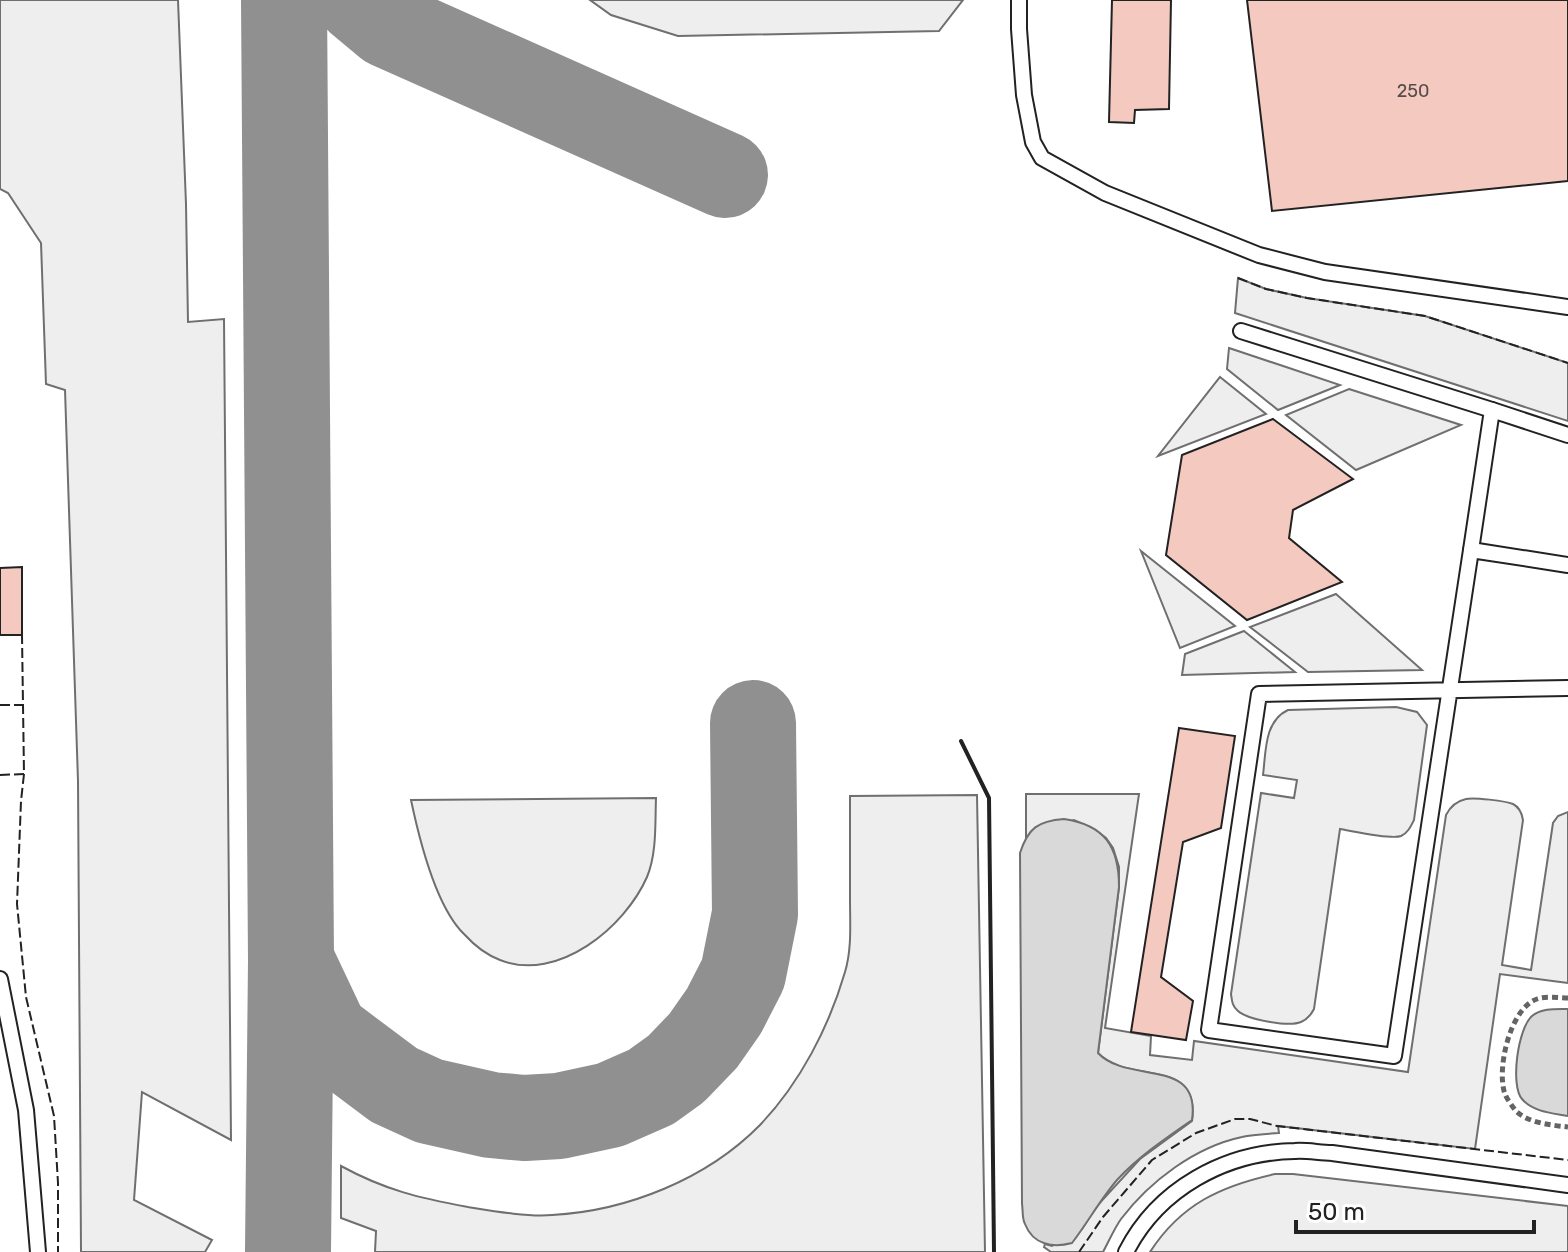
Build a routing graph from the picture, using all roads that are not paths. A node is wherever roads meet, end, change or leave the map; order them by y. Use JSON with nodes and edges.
{"nodes":[{"id":1,"x":1019,"y":0,"type":"edge"},
{"id":2,"x":1568,"y":307,"type":"edge"},
{"id":3,"x":1241,"y":331,"type":"dead end"},
{"id":4,"x":1492,"y":410,"type":"junction"},
{"id":5,"x":1568,"y":435,"type":"edge"},
{"id":6,"x":1471,"y":550,"type":"junction"},
{"id":7,"x":1568,"y":565,"type":"edge"},
{"id":8,"x":1568,"y":688,"type":"edge"},
{"id":9,"x":1449,"y":691,"type":"junction"},
{"id":10,"x":0,"y":979,"type":"edge"},
{"id":11,"x":8,"y":1052,"type":"edge"},
{"id":12,"x":1568,"y":1185,"type":"edge"},
{"id":13,"x":38,"y":1252,"type":"edge"},
{"id":14,"x":1126,"y":1252,"type":"edge"}],
"edges":[{"from":1,"to":2,"type":"lane"},
{"from":3,"to":4,"type":"lane"},
{"from":4,"to":5,"type":"lane"},
{"from":4,"to":6,"type":"lane"},
{"from":6,"to":7,"type":"lane"},
{"from":6,"to":9,"type":"lane"},
{"from":8,"to":9,"type":"lane"},
{"from":9,"to":9,"type":"lane"},
{"from":10,"to":11,"type":"lane"},
{"from":11,"to":13,"type":"lane"},
{"from":12,"to":14,"type":"lane"}]}
